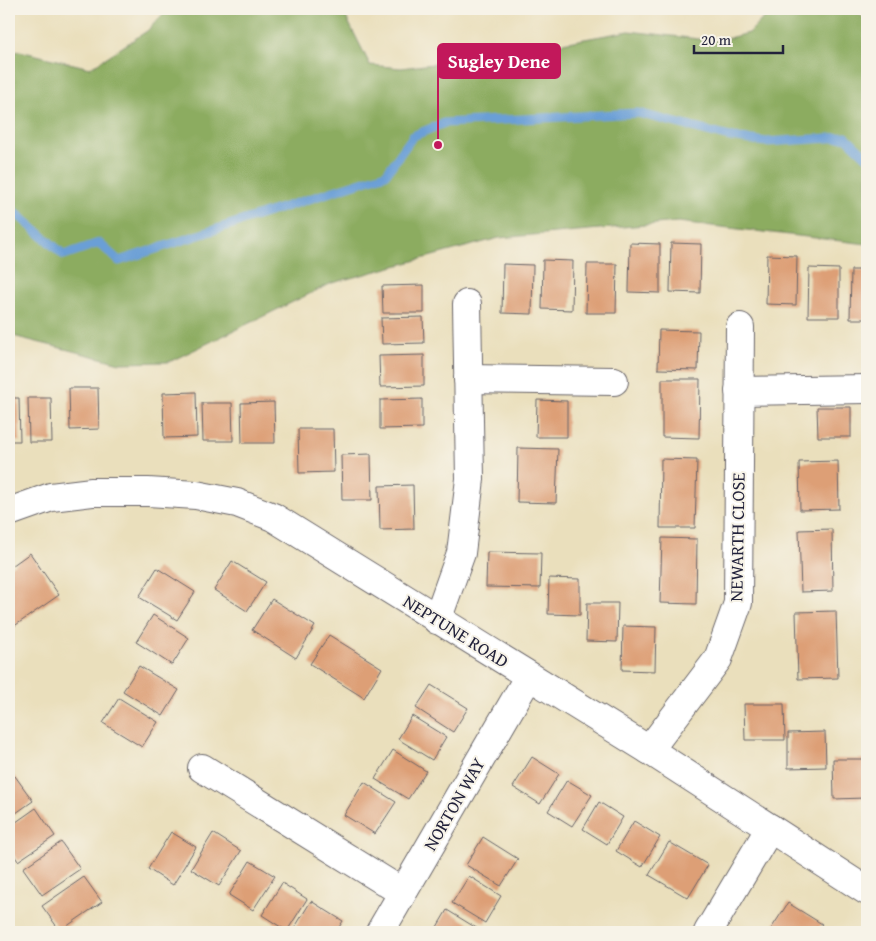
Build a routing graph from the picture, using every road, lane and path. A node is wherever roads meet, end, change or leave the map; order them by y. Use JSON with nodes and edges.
{"nodes":[{"id":1,"x":467,"y":304,"type":"dead end"},
{"id":2,"x":740,"y":326,"type":"dead end"},
{"id":3,"x":468,"y":379,"type":"junction"},
{"id":4,"x":614,"y":381,"type":"dead end"},
{"id":5,"x":867,"y":389,"type":"edge"},
{"id":6,"x":738,"y":391,"type":"junction"},
{"id":7,"x":9,"y":512,"type":"edge"},
{"id":8,"x":437,"y":620,"type":"junction"},
{"id":9,"x":529,"y":676,"type":"junction"},
{"id":10,"x":648,"y":750,"type":"junction"},
{"id":11,"x":202,"y":768,"type":"dead end"},
{"id":12,"x":770,"y":828,"type":"junction"},
{"id":13,"x":867,"y":891,"type":"edge"},
{"id":14,"x":402,"y":892,"type":"junction"},
{"id":15,"x":380,"y":932,"type":"edge"},
{"id":16,"x":708,"y":932,"type":"edge"}],
"edges":[{"from":1,"to":3,"type":"street"},
{"from":2,"to":6,"type":"street","name":"NEWARTH CLOSE"},
{"from":3,"to":4,"type":"street"},
{"from":3,"to":8,"type":"street"},
{"from":5,"to":6,"type":"street"},
{"from":6,"to":10,"type":"street","name":"NEWARTH CLOSE"},
{"from":7,"to":8,"type":"street","name":"NEPTUNE ROAD"},
{"from":8,"to":9,"type":"street","name":"NEPTUNE ROAD"},
{"from":9,"to":10,"type":"street","name":"NEPTUNE ROAD"},
{"from":9,"to":14,"type":"street","name":"NORTON WAY"},
{"from":10,"to":12,"type":"street","name":"NEPTUNE ROAD"},
{"from":11,"to":14,"type":"street"},
{"from":12,"to":13,"type":"street","name":"NEPTUNE ROAD"},
{"from":12,"to":16,"type":"street"},
{"from":14,"to":15,"type":"street","name":"NORTON WAY"}]}
